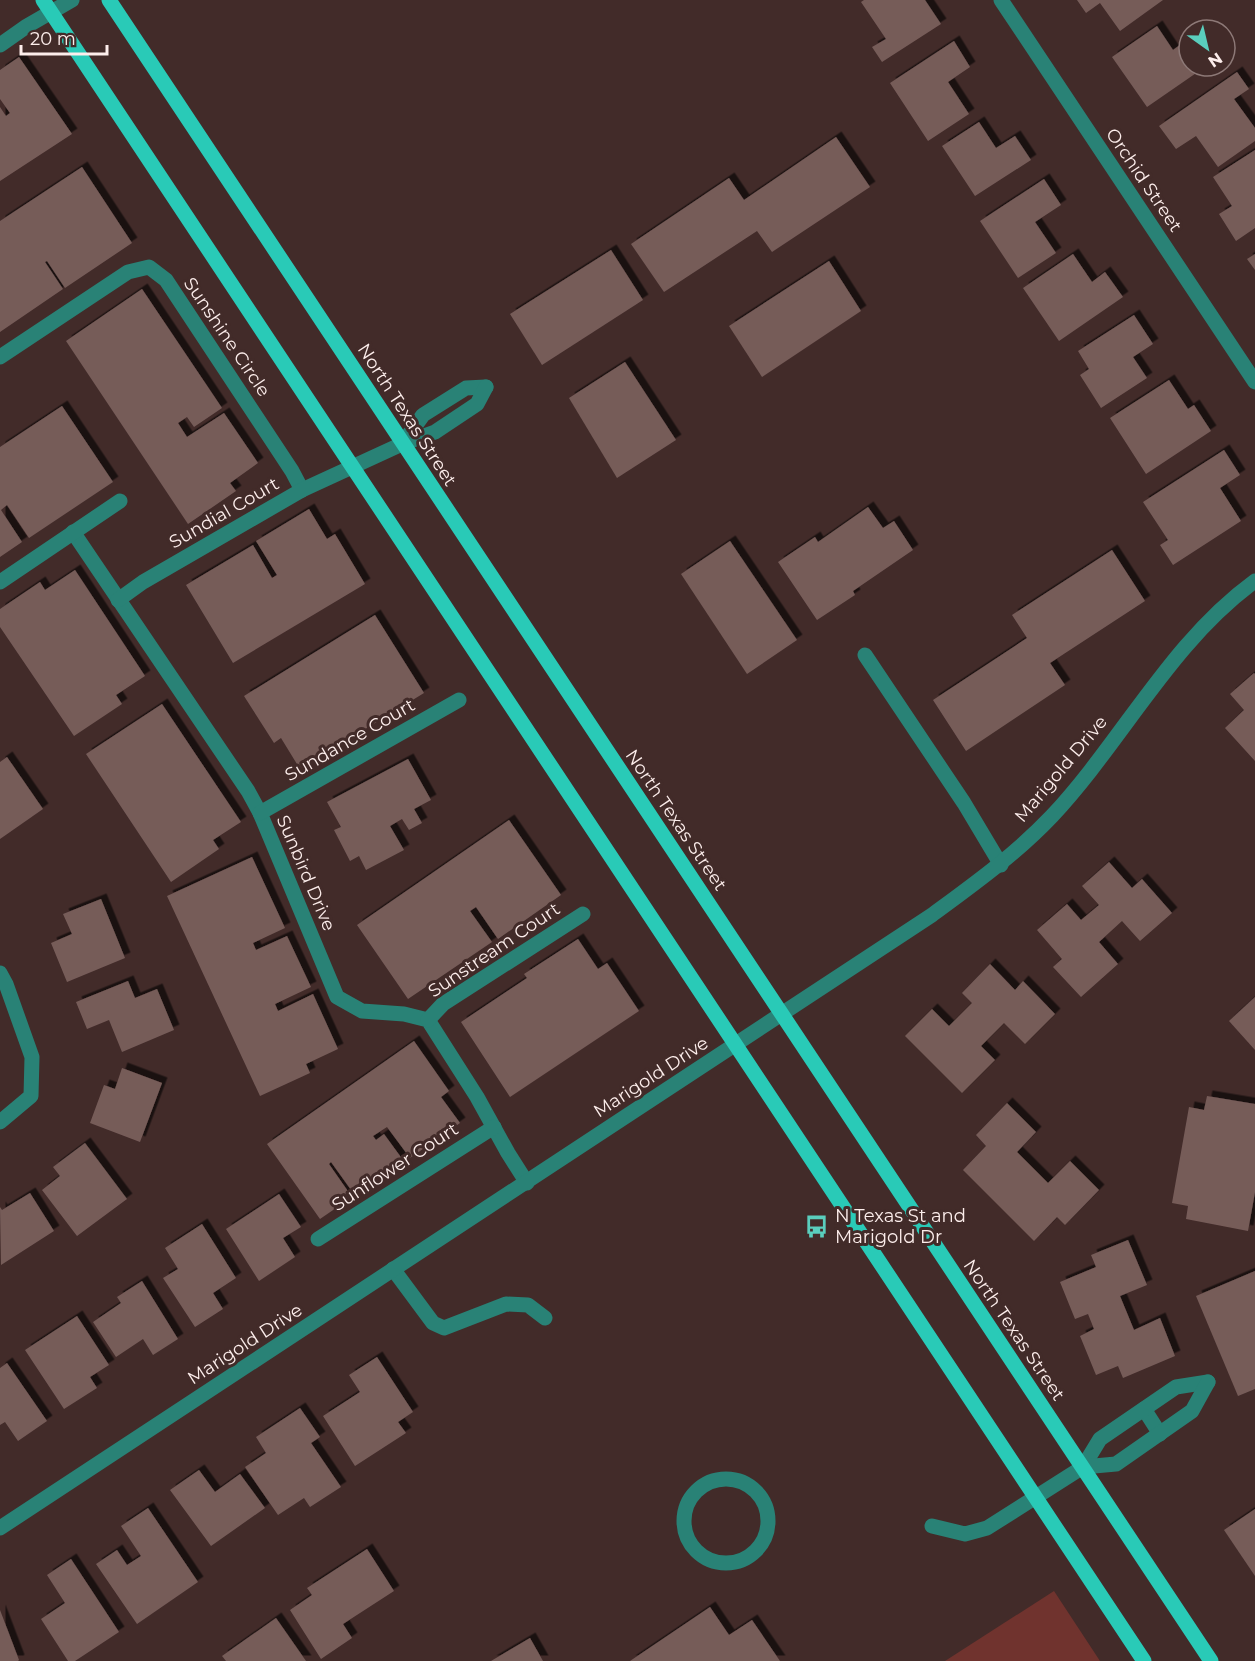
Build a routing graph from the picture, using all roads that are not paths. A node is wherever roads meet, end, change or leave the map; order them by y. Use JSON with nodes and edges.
{"nodes":[{"id":1,"x":72,"y":0,"type":"edge"},
{"id":2,"x":109,"y":0,"type":"edge"},
{"id":3,"x":1001,"y":0,"type":"edge"},
{"id":4,"x":47,"y":6,"type":"edge"},
{"id":5,"x":0,"y":45,"type":"edge"},
{"id":6,"x":0,"y":357,"type":"edge"},
{"id":7,"x":1255,"y":382,"type":"edge"},
{"id":8,"x":402,"y":444,"type":"junction"},
{"id":9,"x":353,"y":467,"type":"junction"},
{"id":10,"x":302,"y":490,"type":"junction"},
{"id":11,"x":120,"y":501,"type":"dead end"},
{"id":12,"x":73,"y":532,"type":"junction"},
{"id":13,"x":1255,"y":581,"type":"edge"},
{"id":14,"x":0,"y":582,"type":"edge"},
{"id":15,"x":118,"y":600,"type":"junction"},
{"id":16,"x":865,"y":655,"type":"dead end"},
{"id":17,"x":459,"y":700,"type":"dead end"},
{"id":18,"x":260,"y":813,"type":"junction"},
{"id":19,"x":1001,"y":866,"type":"junction"},
{"id":20,"x":583,"y":914,"type":"dead end"},
{"id":21,"x":0,"y":973,"type":"edge"},
{"id":22,"x":782,"y":1014,"type":"junction"},
{"id":23,"x":428,"y":1020,"type":"junction"},
{"id":24,"x":736,"y":1045,"type":"junction"},
{"id":25,"x":0,"y":1122,"type":"edge"},
{"id":26,"x":494,"y":1127,"type":"junction"},
{"id":27,"x":527,"y":1183,"type":"junction"},
{"id":28,"x":318,"y":1239,"type":"dead end"},
{"id":29,"x":393,"y":1269,"type":"junction"},
{"id":30,"x":545,"y":1318,"type":"dead end"},
{"id":31,"x":1144,"y":1409,"type":"junction"},
{"id":32,"x":1160,"y":1434,"type":"junction"},
{"id":33,"x":1083,"y":1467,"type":"junction"},
{"id":34,"x":1036,"y":1497,"type":"junction"},
{"id":35,"x":688,"y":1504,"type":"joint"},
{"id":36,"x":932,"y":1526,"type":"dead end"},
{"id":37,"x":0,"y":1528,"type":"edge"},
{"id":38,"x":1144,"y":1661,"type":"edge"},
{"id":39,"x":1211,"y":1661,"type":"edge"}],
"edges":[{"from":1,"to":4,"type":"street"},
{"from":2,"to":8,"type":"main road","name":"North Texas Street"},
{"from":3,"to":7,"type":"street","name":"Orchid Street"},
{"from":4,"to":5,"type":"street"},
{"from":4,"to":9,"type":"main road"},
{"from":6,"to":10,"type":"street","name":"Sunshine Circle"},
{"from":8,"to":8,"type":"street","name":"Sundial Court"},
{"from":8,"to":9,"type":"street","name":"Sundial Court"},
{"from":8,"to":22,"type":"main road","name":"North Texas Street"},
{"from":9,"to":10,"type":"street","name":"Sundial Court"},
{"from":9,"to":24,"type":"main road"},
{"from":10,"to":15,"type":"street","name":"Sundial Court"},
{"from":11,"to":12,"type":"street"},
{"from":12,"to":14,"type":"street"},
{"from":12,"to":15,"type":"street","name":"Sunbird Drive"},
{"from":13,"to":19,"type":"street","name":"Marigold Drive"},
{"from":15,"to":18,"type":"street","name":"Sunbird Drive"},
{"from":16,"to":19,"type":"street"},
{"from":17,"to":18,"type":"street","name":"Sundance Court"},
{"from":18,"to":23,"type":"street","name":"Sunbird Drive"},
{"from":19,"to":22,"type":"street","name":"Marigold Drive"},
{"from":20,"to":23,"type":"street","name":"Sunstream Court"},
{"from":21,"to":25,"type":"street"},
{"from":22,"to":24,"type":"street","name":"Marigold Drive"},
{"from":22,"to":33,"type":"main road","name":"North Texas Street"},
{"from":23,"to":26,"type":"street"},
{"from":24,"to":27,"type":"street","name":"Marigold Drive"},
{"from":24,"to":34,"type":"main road"},
{"from":26,"to":27,"type":"street"},
{"from":26,"to":28,"type":"street","name":"Sunflower Court"},
{"from":27,"to":29,"type":"street","name":"Marigold Drive"},
{"from":29,"to":30,"type":"street"},
{"from":29,"to":37,"type":"street","name":"Marigold Drive"},
{"from":31,"to":32,"type":"street"},
{"from":31,"to":32,"type":"street"},
{"from":31,"to":33,"type":"street"},
{"from":32,"to":33,"type":"street"},
{"from":33,"to":34,"type":"street"},
{"from":33,"to":39,"type":"main road","name":"North Texas Street"},
{"from":34,"to":36,"type":"street"},
{"from":34,"to":38,"type":"main road"},
{"from":35,"to":35,"type":"street"}]}
